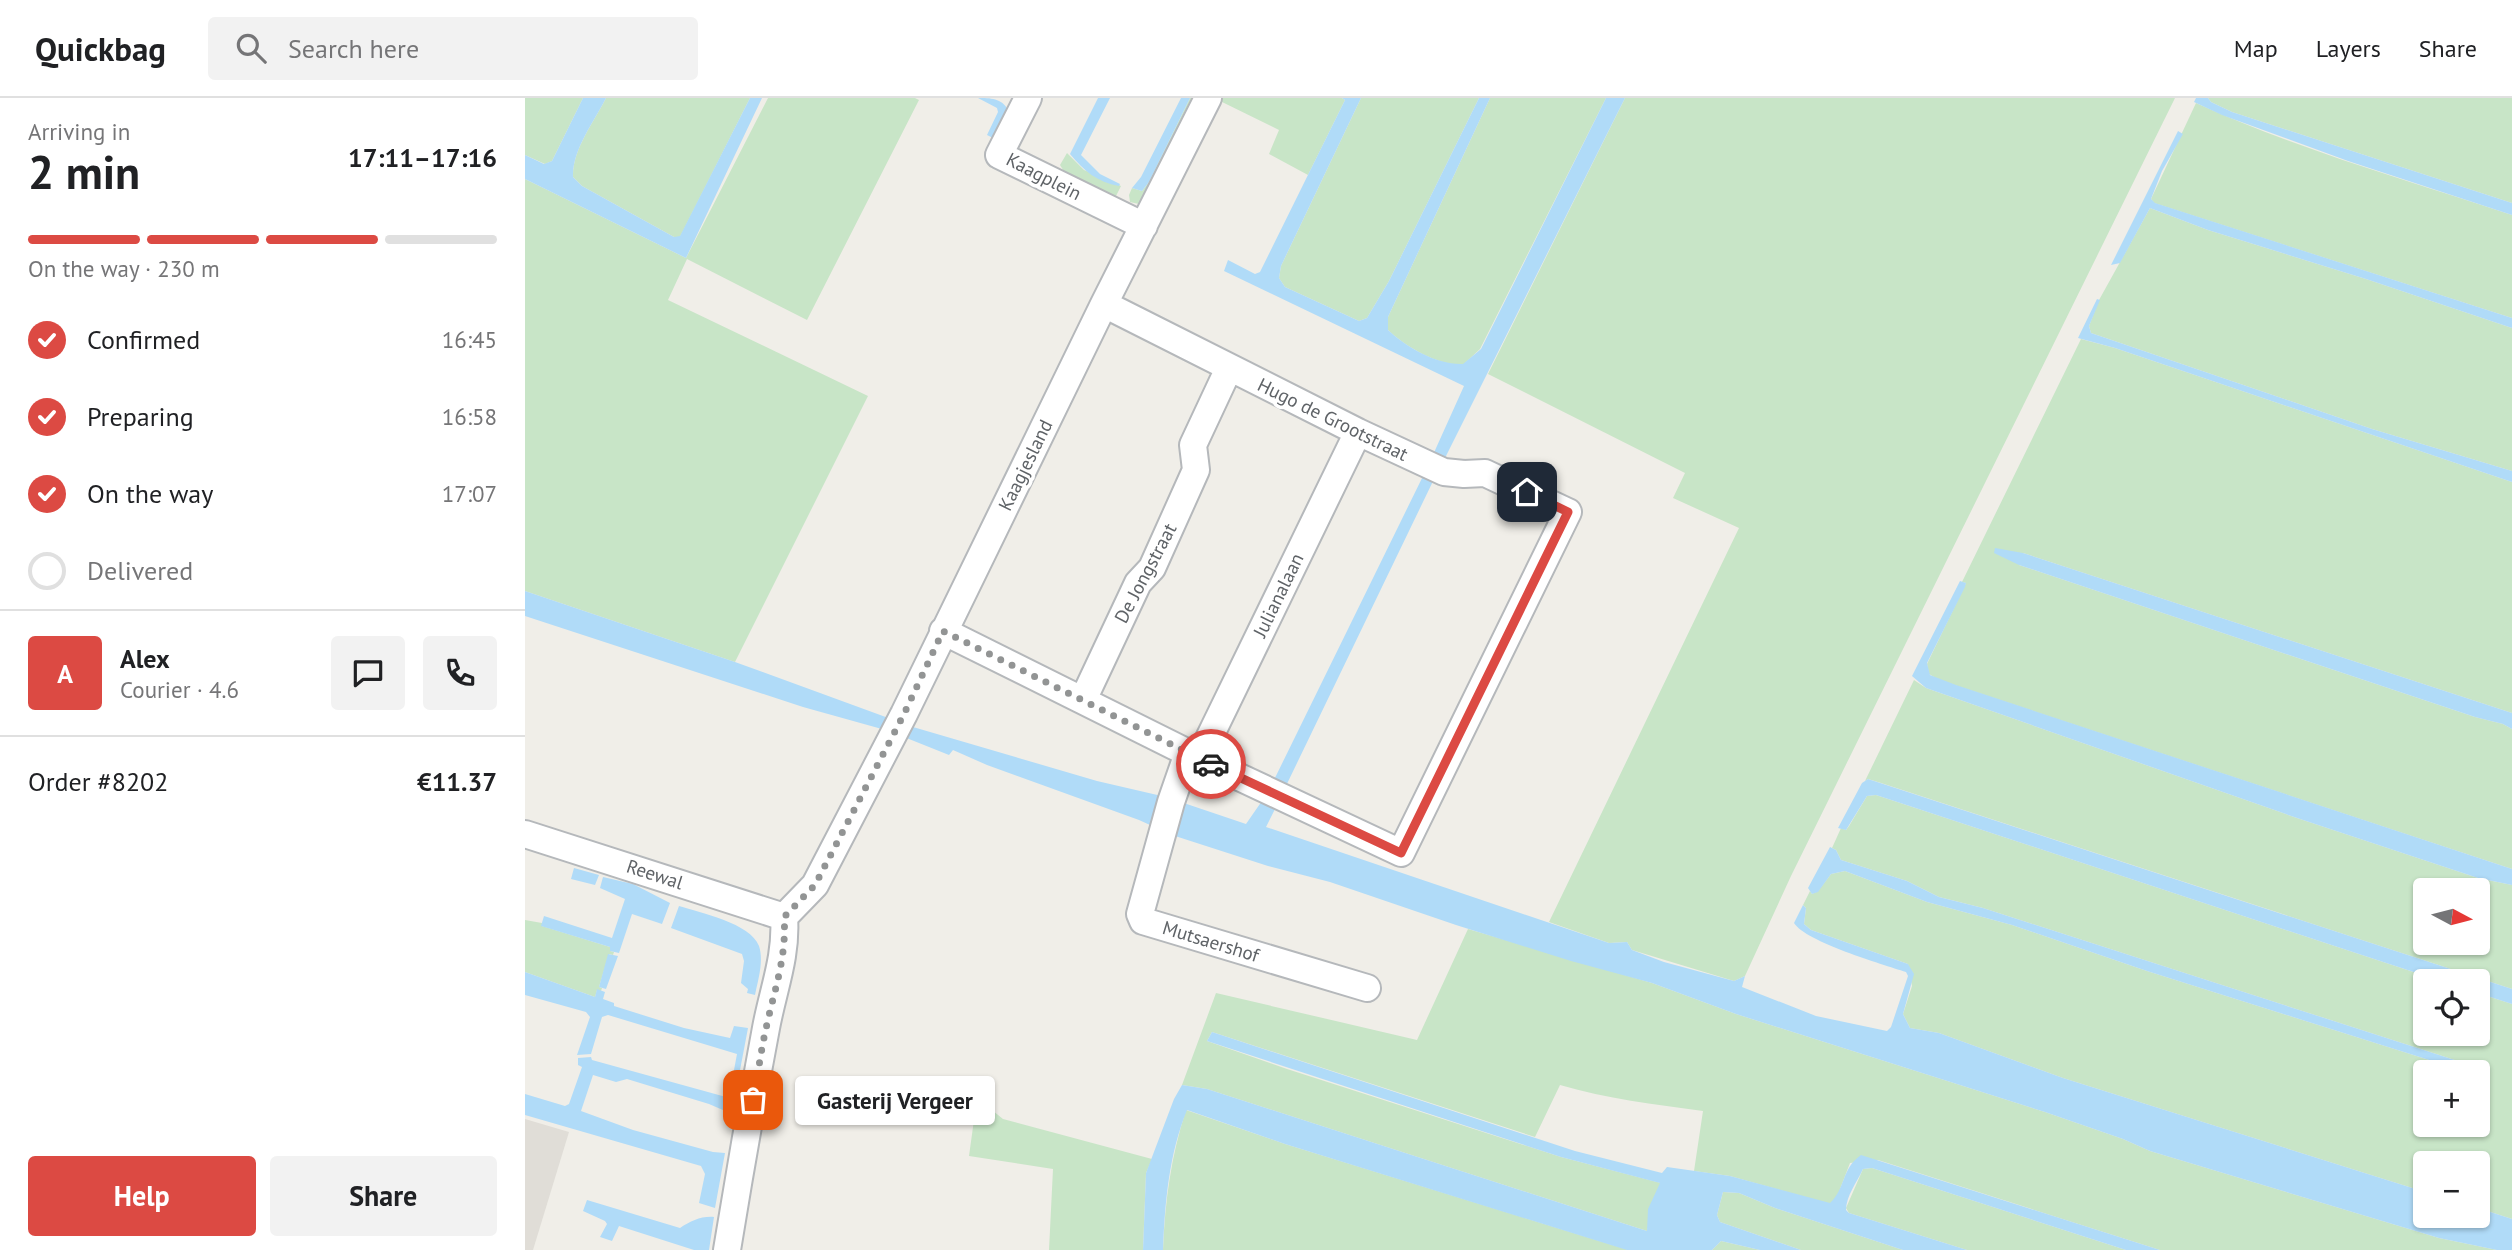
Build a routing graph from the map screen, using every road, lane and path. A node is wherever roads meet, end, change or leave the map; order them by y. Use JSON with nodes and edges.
{"nodes":[{"id":1,"x":1028,"y":98,"type":"edge"},
{"id":2,"x":1208,"y":98,"type":"edge"},
{"id":3,"x":1144,"y":226,"type":"junction"},
{"id":4,"x":1104,"y":304,"type":"junction"},
{"id":5,"x":1229,"y":368,"type":"junction"},
{"id":6,"x":1358,"y":432,"type":"junction"},
{"id":7,"x":943,"y":631,"type":"junction"},
{"id":8,"x":1083,"y":700,"type":"junction"},
{"id":9,"x":1193,"y":756,"type":"junction"},
{"id":10,"x":525,"y":834,"type":"edge"},
{"id":11,"x":784,"y":917,"type":"junction"},
{"id":12,"x":1367,"y":988,"type":"dead end"},
{"id":13,"x":727,"y":1250,"type":"edge"}],
"edges":[{"from":1,"to":3,"type":"street","name":"Kaagplein"},
{"from":2,"to":3,"type":"street","name":"Kaagjesland"},
{"from":3,"to":4,"type":"street","name":"Kaagjesland"},
{"from":4,"to":5,"type":"street","name":"Hugo de Grootstraat"},
{"from":4,"to":7,"type":"street","name":"Kaagjesland"},
{"from":5,"to":6,"type":"street","name":"Hugo de Grootstraat"},
{"from":5,"to":8,"type":"street","name":"De Jongstraat"},
{"from":6,"to":9,"type":"street","name":"Julianalaan"},
{"from":6,"to":9,"type":"street","name":"Hugo de Grootstraat"},
{"from":7,"to":8,"type":"street"},
{"from":7,"to":11,"type":"street","name":"Kaagjesland"},
{"from":8,"to":9,"type":"street"},
{"from":9,"to":12,"type":"street","name":"Mutsaershof"},
{"from":10,"to":11,"type":"street","name":"Reewal"},
{"from":11,"to":13,"type":"street"}]}
